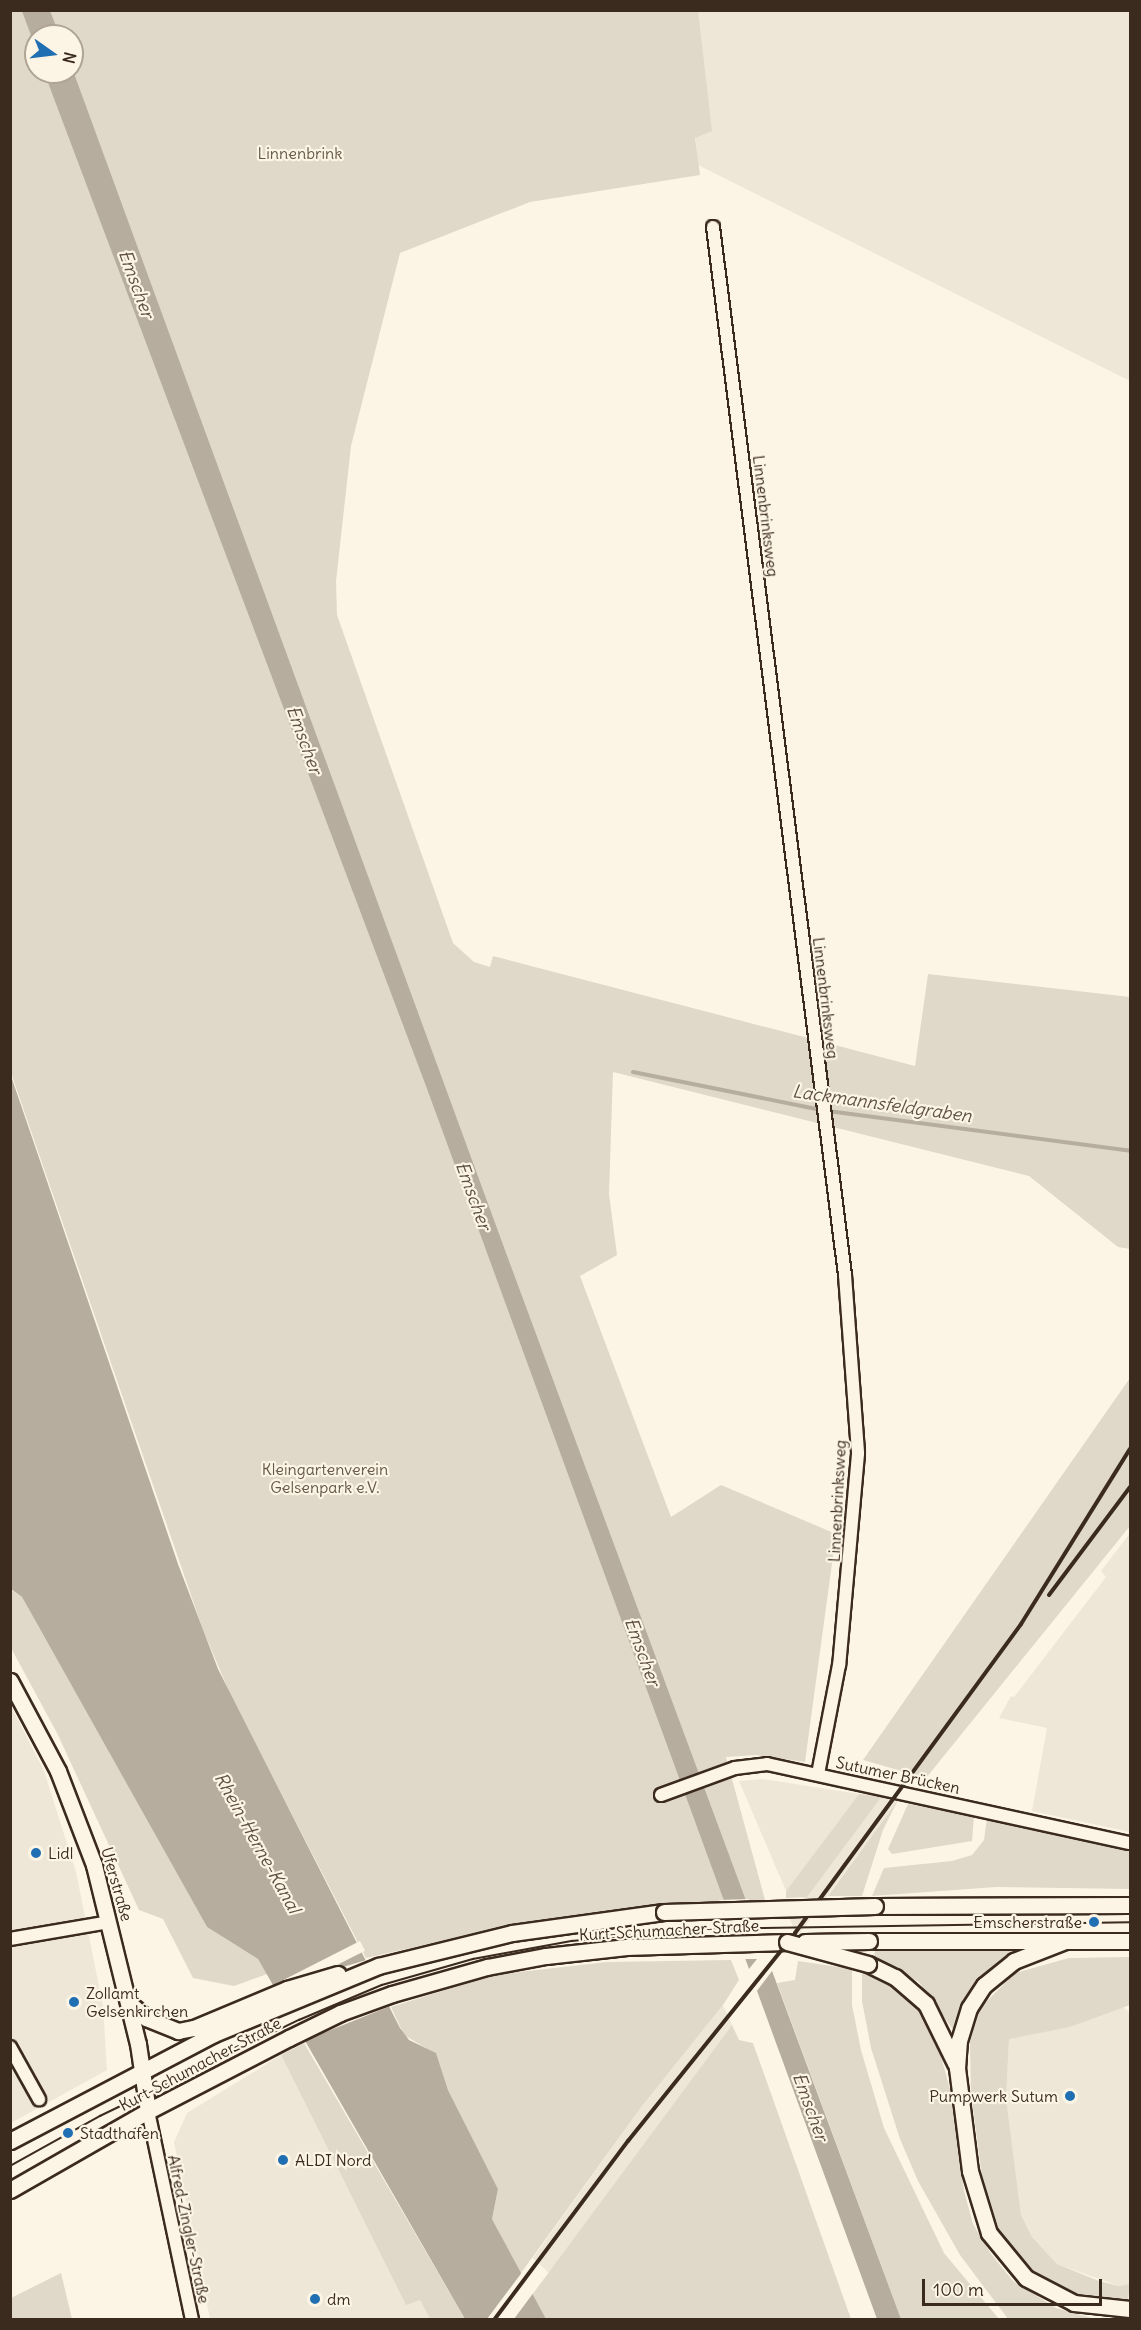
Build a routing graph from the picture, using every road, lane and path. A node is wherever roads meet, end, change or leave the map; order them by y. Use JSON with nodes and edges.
{"nodes":[{"id":1,"x":713,"y":227,"type":"dead end"},
{"id":2,"x":10,"y":1681,"type":"edge"},
{"id":3,"x":818,"y":1774,"type":"junction"},
{"id":4,"x":662,"y":1795,"type":"dead end"},
{"id":5,"x":1131,"y":1843,"type":"edge"},
{"id":6,"x":1131,"y":1905,"type":"edge"},
{"id":7,"x":110,"y":1922,"type":"junction"},
{"id":8,"x":10,"y":1939,"type":"edge"},
{"id":9,"x":1065,"y":1941,"type":"junction"},
{"id":10,"x":1131,"y":1941,"type":"edge"},
{"id":11,"x":787,"y":1942,"type":"junction"},
{"id":12,"x":129,"y":2003,"type":"junction"},
{"id":13,"x":268,"y":2003,"type":"junction"},
{"id":14,"x":10,"y":2047,"type":"edge"},
{"id":15,"x":957,"y":2068,"type":"junction"},
{"id":16,"x":143,"y":2071,"type":"junction"},
{"id":17,"x":39,"y":2099,"type":"dead end"},
{"id":18,"x":148,"y":2111,"type":"junction"},
{"id":19,"x":10,"y":2141,"type":"edge"},
{"id":20,"x":10,"y":2190,"type":"edge"},
{"id":21,"x":1131,"y":2309,"type":"edge"},
{"id":22,"x":192,"y":2319,"type":"edge"}],
"edges":[{"from":1,"to":3,"type":"street","name":"Linnenbrinksweg"},
{"from":2,"to":7,"type":"main road","name":"Uferstraße"},
{"from":3,"to":4,"type":"street","name":"Sutumer Brücken"},
{"from":3,"to":5,"type":"street","name":"Sutumer Brücken"},
{"from":6,"to":13,"type":"main road","name":"Kurt-Schumacher-Straße","bridge":true},
{"from":7,"to":8,"type":"street"},
{"from":7,"to":12,"type":"main road","name":"Uferstraße"},
{"from":9,"to":10,"type":"main road","name":"Kurt-Schumacher-Straße"},
{"from":9,"to":11,"type":"main road","name":"Kurt-Schumacher-Straße","bridge":true},
{"from":9,"to":15,"type":"main road"},
{"from":11,"to":15,"type":"main road","bridge":true},
{"from":11,"to":18,"type":"main road","name":"Kurt-Schumacher-Straße"},
{"from":12,"to":13,"type":"main road"},
{"from":12,"to":16,"type":"main road","name":"Uferstraße"},
{"from":13,"to":16,"type":"main road","name":"Kurt-Schumacher-Straße"},
{"from":14,"to":17,"type":"street"},
{"from":15,"to":21,"type":"main road"},
{"from":16,"to":18,"type":"main road","name":"Uferstraße"},
{"from":16,"to":19,"type":"main road","name":"Kurt-Schumacher-Straße"},
{"from":18,"to":20,"type":"main road","name":"Kurt-Schumacher-Straße"},
{"from":18,"to":22,"type":"street","name":"Alfred-Zingler-Straße"}]}
